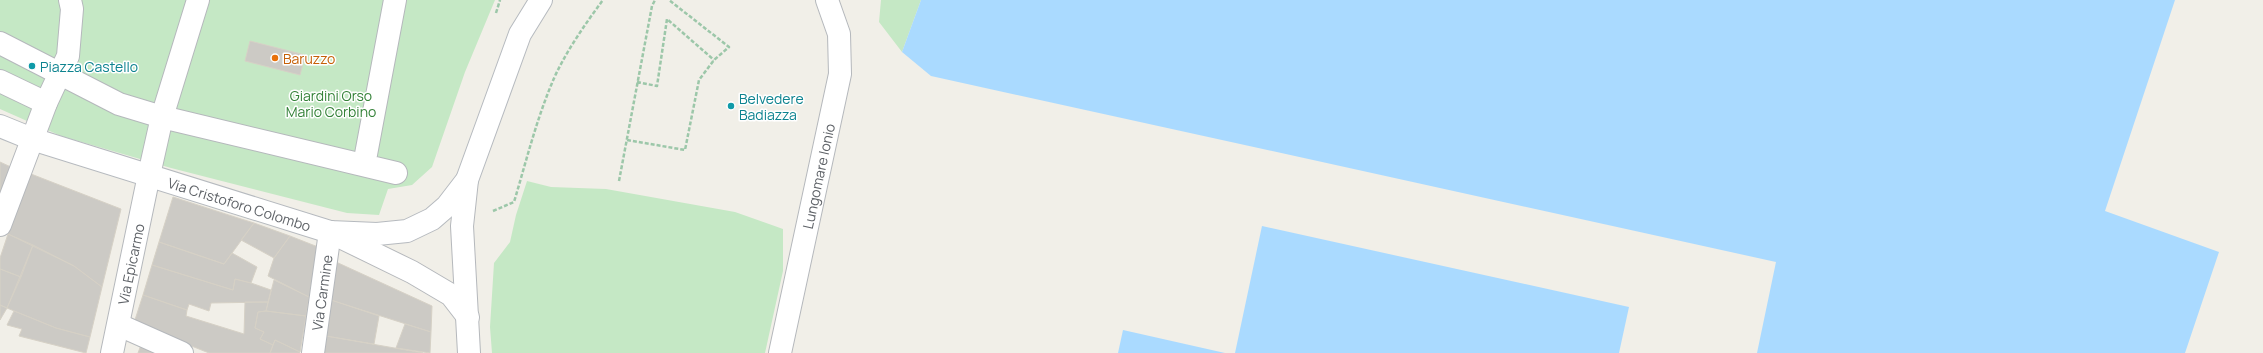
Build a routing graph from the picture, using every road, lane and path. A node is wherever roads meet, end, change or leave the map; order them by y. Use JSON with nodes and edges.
{"nodes":[{"id":1,"x":70,"y":0,"type":"edge"},
{"id":2,"x":198,"y":0,"type":"edge"},
{"id":3,"x":395,"y":0,"type":"edge"},
{"id":4,"x":500,"y":0,"type":"edge"},
{"id":5,"x":541,"y":0,"type":"edge"},
{"id":6,"x":602,"y":0,"type":"edge"},
{"id":7,"x":655,"y":0,"type":"edge"},
{"id":8,"x":669,"y":0,"type":"edge"},
{"id":9,"x":827,"y":0,"type":"edge"},
{"id":10,"x":493,"y":19,"type":"dead end"},
{"id":11,"x":0,"y":43,"type":"edge"},
{"id":12,"x":714,"y":60,"type":"junction"},
{"id":13,"x":60,"y":75,"type":"junction"},
{"id":14,"x":0,"y":81,"type":"edge"},
{"id":15,"x":638,"y":82,"type":"junction"},
{"id":16,"x":46,"y":103,"type":"junction"},
{"id":17,"x":162,"y":117,"type":"junction"},
{"id":18,"x":0,"y":126,"type":"edge"},
{"id":19,"x":32,"y":139,"type":"junction"},
{"id":20,"x":627,"y":140,"type":"junction"},
{"id":21,"x":364,"y":165,"type":"junction"},
{"id":22,"x":396,"y":173,"type":"dead end"},
{"id":23,"x":149,"y":175,"type":"junction"},
{"id":24,"x":467,"y":180,"type":"junction"},
{"id":25,"x":619,"y":181,"type":"dead end"},
{"id":26,"x":0,"y":225,"type":"edge"},
{"id":27,"x":462,"y":226,"type":"junction"},
{"id":28,"x":330,"y":232,"type":"junction"},
{"id":29,"x":468,"y":317,"type":"junction"},
{"id":30,"x":118,"y":325,"type":"junction"},
{"id":31,"x":112,"y":353,"type":"edge"},
{"id":32,"x":182,"y":353,"type":"edge"},
{"id":33,"x":313,"y":353,"type":"edge"},
{"id":34,"x":469,"y":353,"type":"edge"},
{"id":35,"x":780,"y":353,"type":"edge"}],
"edges":[{"from":1,"to":13,"type":"street"},
{"from":2,"to":17,"type":"street","name":"Via Epicarmo"},
{"from":3,"to":21,"type":"street"},
{"from":4,"to":10,"type":"path"},
{"from":5,"to":24,"type":"street"},
{"from":6,"to":27,"type":"path"},
{"from":7,"to":15,"type":"path"},
{"from":8,"to":12,"type":"path"},
{"from":9,"to":35,"type":"street","name":"Lungomare Ionio"},
{"from":11,"to":13,"type":"street"},
{"from":12,"to":15,"type":"path"},
{"from":12,"to":20,"type":"path"},
{"from":13,"to":16,"type":"street"},
{"from":13,"to":17,"type":"street"},
{"from":14,"to":16,"type":"street"},
{"from":15,"to":20,"type":"path"},
{"from":16,"to":19,"type":"street"},
{"from":17,"to":21,"type":"street"},
{"from":17,"to":23,"type":"street","name":"Via Epicarmo"},
{"from":18,"to":19,"type":"street","name":"Via Cristoforo Colombo"},
{"from":19,"to":23,"type":"street","name":"Via Cristoforo Colombo"},
{"from":19,"to":26,"type":"street"},
{"from":20,"to":25,"type":"path"},
{"from":21,"to":22,"type":"street"},
{"from":23,"to":28,"type":"street","name":"Via Cristoforo Colombo"},
{"from":23,"to":30,"type":"street","name":"Via Epicarmo"},
{"from":24,"to":27,"type":"street"},
{"from":24,"to":28,"type":"street","name":"Via Cristoforo Colombo"},
{"from":27,"to":29,"type":"street"},
{"from":28,"to":29,"type":"street"},
{"from":28,"to":33,"type":"street","name":"Via Carmine"},
{"from":29,"to":34,"type":"street"},
{"from":30,"to":31,"type":"street","name":"Via Epicarmo"},
{"from":30,"to":32,"type":"street"}]}
